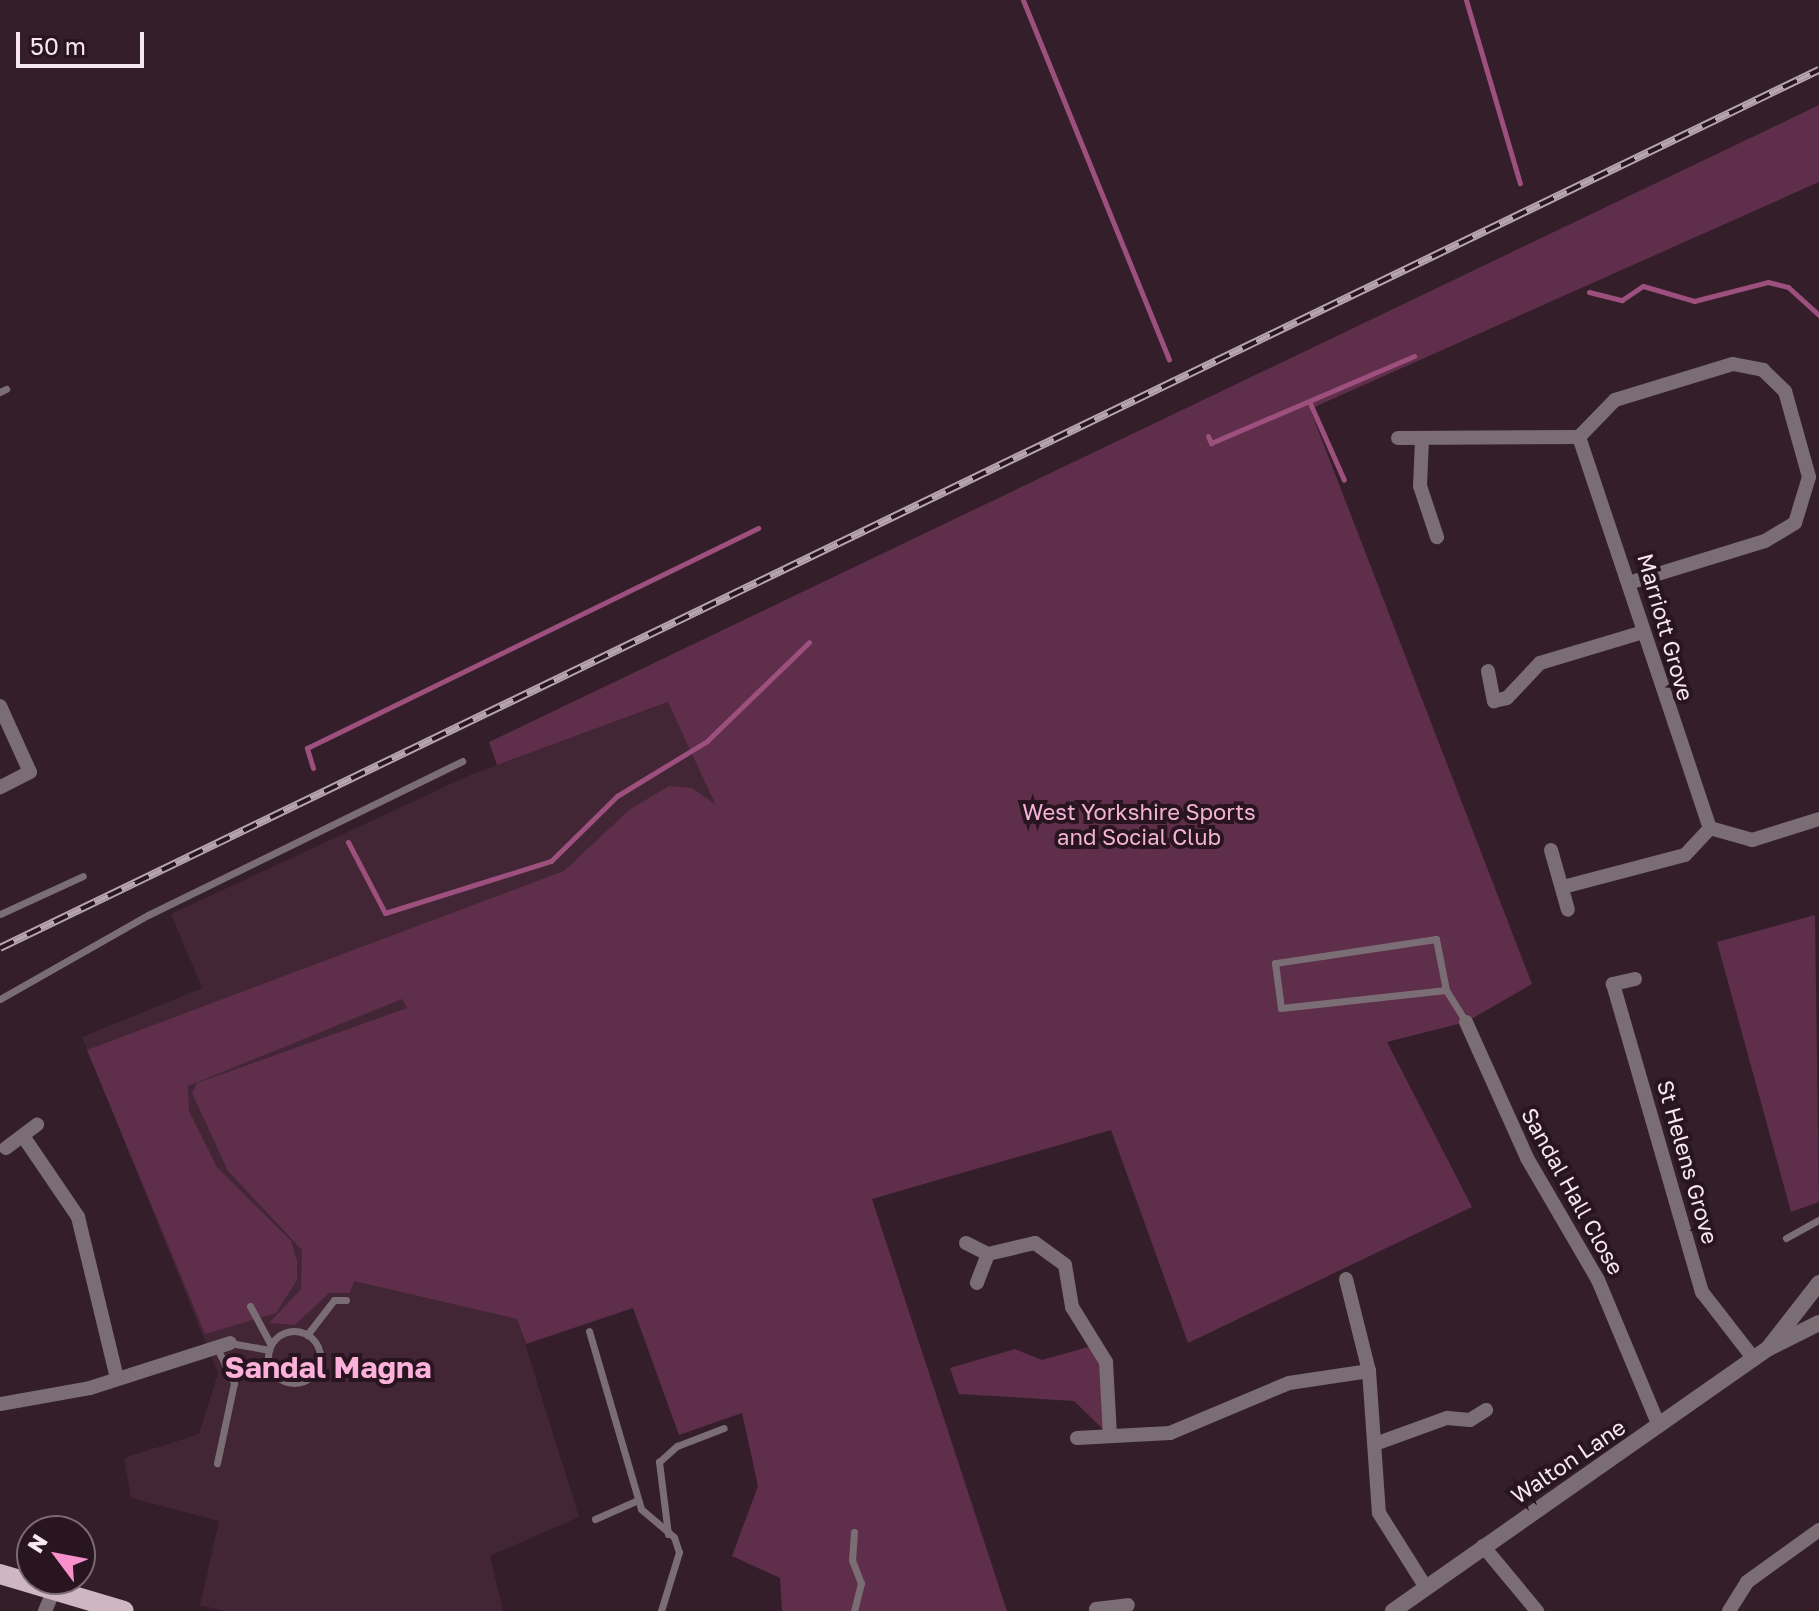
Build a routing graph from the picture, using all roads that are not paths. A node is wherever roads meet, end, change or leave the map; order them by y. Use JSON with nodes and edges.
{"nodes":[{"id":1,"x":1579,"y":437,"type":"junction"},
{"id":2,"x":1398,"y":438,"type":"dead end"},
{"id":3,"x":1422,"y":440,"type":"junction"},
{"id":4,"x":1437,"y":537,"type":"dead end"},
{"id":5,"x":1632,"y":582,"type":"junction"},
{"id":6,"x":1640,"y":633,"type":"junction"},
{"id":7,"x":1488,"y":671,"type":"dead end"},
{"id":8,"x":0,"y":706,"type":"edge"},
{"id":9,"x":462,"y":761,"type":"dead end"},
{"id":10,"x":0,"y":787,"type":"edge"},
{"id":11,"x":1819,"y":819,"type":"edge"},
{"id":12,"x":1710,"y":828,"type":"junction"},
{"id":13,"x":1551,"y":850,"type":"dead end"},
{"id":14,"x":83,"y":876,"type":"dead end"},
{"id":15,"x":1563,"y":887,"type":"junction"},
{"id":16,"x":1568,"y":910,"type":"dead end"},
{"id":17,"x":0,"y":914,"type":"edge"},
{"id":18,"x":1635,"y":979,"type":"dead end"},
{"id":19,"x":1446,"y":990,"type":"junction"},
{"id":20,"x":0,"y":999,"type":"edge"},
{"id":21,"x":1466,"y":1022,"type":"joint"},
{"id":22,"x":37,"y":1125,"type":"dead end"},
{"id":23,"x":23,"y":1136,"type":"junction"},
{"id":24,"x":6,"y":1148,"type":"dead end"},
{"id":25,"x":1819,"y":1220,"type":"edge"},
{"id":26,"x":1786,"y":1238,"type":"dead end"},
{"id":27,"x":966,"y":1243,"type":"dead end"},
{"id":28,"x":988,"y":1254,"type":"junction"},
{"id":29,"x":1346,"y":1279,"type":"dead end"},
{"id":30,"x":977,"y":1283,"type":"dead end"},
{"id":31,"x":1819,"y":1283,"type":"edge"},
{"id":32,"x":346,"y":1300,"type":"dead end"},
{"id":33,"x":250,"y":1306,"type":"dead end"},
{"id":34,"x":1819,"y":1323,"type":"edge"},
{"id":35,"x":589,"y":1331,"type":"dead end"},
{"id":36,"x":307,"y":1335,"type":"junction"},
{"id":37,"x":223,"y":1345,"type":"junction"},
{"id":38,"x":270,"y":1348,"type":"junction"},
{"id":39,"x":1769,"y":1348,"type":"junction"},
{"id":40,"x":1754,"y":1359,"type":"junction"},
{"id":41,"x":1369,"y":1371,"type":"junction"},
{"id":42,"x":117,"y":1378,"type":"junction"},
{"id":43,"x":0,"y":1404,"type":"edge"},
{"id":44,"x":1486,"y":1410,"type":"dead end"},
{"id":45,"x":1659,"y":1426,"type":"junction"},
{"id":46,"x":724,"y":1428,"type":"dead end"},
{"id":47,"x":1110,"y":1436,"type":"junction"},
{"id":48,"x":1077,"y":1438,"type":"dead end"},
{"id":49,"x":1375,"y":1444,"type":"junction"},
{"id":50,"x":217,"y":1463,"type":"dead end"},
{"id":51,"x":638,"y":1500,"type":"junction"},
{"id":52,"x":595,"y":1519,"type":"dead end"},
{"id":53,"x":1819,"y":1530,"type":"edge"},
{"id":54,"x":854,"y":1532,"type":"dead end"},
{"id":55,"x":668,"y":1534,"type":"junction"},
{"id":56,"x":1483,"y":1546,"type":"junction"},
{"id":57,"x":1425,"y":1586,"type":"junction"},
{"id":58,"x":71,"y":1595,"type":"edge"},
{"id":59,"x":1129,"y":1604,"type":"edge"},
{"id":60,"x":1096,"y":1609,"type":"edge"},
{"id":61,"x":124,"y":1611,"type":"edge"},
{"id":62,"x":661,"y":1611,"type":"edge"},
{"id":63,"x":854,"y":1611,"type":"edge"},
{"id":64,"x":1393,"y":1611,"type":"edge"},
{"id":65,"x":1537,"y":1611,"type":"edge"},
{"id":66,"x":1729,"y":1611,"type":"edge"}],
"edges":[{"from":1,"to":3,"type":"street"},
{"from":1,"to":5,"type":"street","name":"Marriott Grove"},
{"from":1,"to":5,"type":"street"},
{"from":2,"to":3,"type":"street"},
{"from":3,"to":4,"type":"street"},
{"from":5,"to":6,"type":"street","name":"Marriott Grove"},
{"from":6,"to":7,"type":"street"},
{"from":6,"to":12,"type":"street","name":"Marriott Grove"},
{"from":8,"to":10,"type":"street"},
{"from":9,"to":20,"type":"lane"},
{"from":11,"to":12,"type":"street"},
{"from":12,"to":15,"type":"street"},
{"from":13,"to":15,"type":"street"},
{"from":14,"to":17,"type":"lane"},
{"from":15,"to":16,"type":"street"},
{"from":18,"to":40,"type":"street","name":"St Helens Grove"},
{"from":19,"to":19,"type":"lane"},
{"from":19,"to":21,"type":"lane"},
{"from":21,"to":45,"type":"street","name":"Sandal Hall Close"},
{"from":22,"to":23,"type":"street"},
{"from":23,"to":24,"type":"street"},
{"from":23,"to":42,"type":"street"},
{"from":25,"to":26,"type":"lane"},
{"from":27,"to":28,"type":"street"},
{"from":28,"to":30,"type":"street"},
{"from":28,"to":47,"type":"street"},
{"from":29,"to":41,"type":"street"},
{"from":31,"to":39,"type":"street","name":"Walton Lane"},
{"from":32,"to":36,"type":"lane"},
{"from":33,"to":38,"type":"lane"},
{"from":34,"to":39,"type":"street","name":"Walton Lane"},
{"from":35,"to":51,"type":"lane"},
{"from":36,"to":38,"type":"lane"},
{"from":36,"to":38,"type":"lane"},
{"from":37,"to":38,"type":"lane"},
{"from":37,"to":42,"type":"street"},
{"from":37,"to":50,"type":"lane"},
{"from":39,"to":40,"type":"street","name":"Walton Lane"},
{"from":40,"to":45,"type":"street","name":"Walton Lane"},
{"from":41,"to":47,"type":"street"},
{"from":41,"to":49,"type":"street"},
{"from":42,"to":43,"type":"street"},
{"from":44,"to":49,"type":"street"},
{"from":45,"to":56,"type":"street","name":"Walton Lane"},
{"from":46,"to":55,"type":"lane"},
{"from":47,"to":48,"type":"street"},
{"from":49,"to":57,"type":"street"},
{"from":51,"to":52,"type":"lane"},
{"from":51,"to":55,"type":"lane"},
{"from":53,"to":66,"type":"street"},
{"from":54,"to":63,"type":"lane"},
{"from":55,"to":62,"type":"lane"},
{"from":56,"to":57,"type":"street","name":"Walton Lane"},
{"from":56,"to":65,"type":"street"},
{"from":57,"to":64,"type":"street","name":"Walton Lane"},
{"from":58,"to":61,"type":"main road"},
{"from":59,"to":60,"type":"street"}]}
